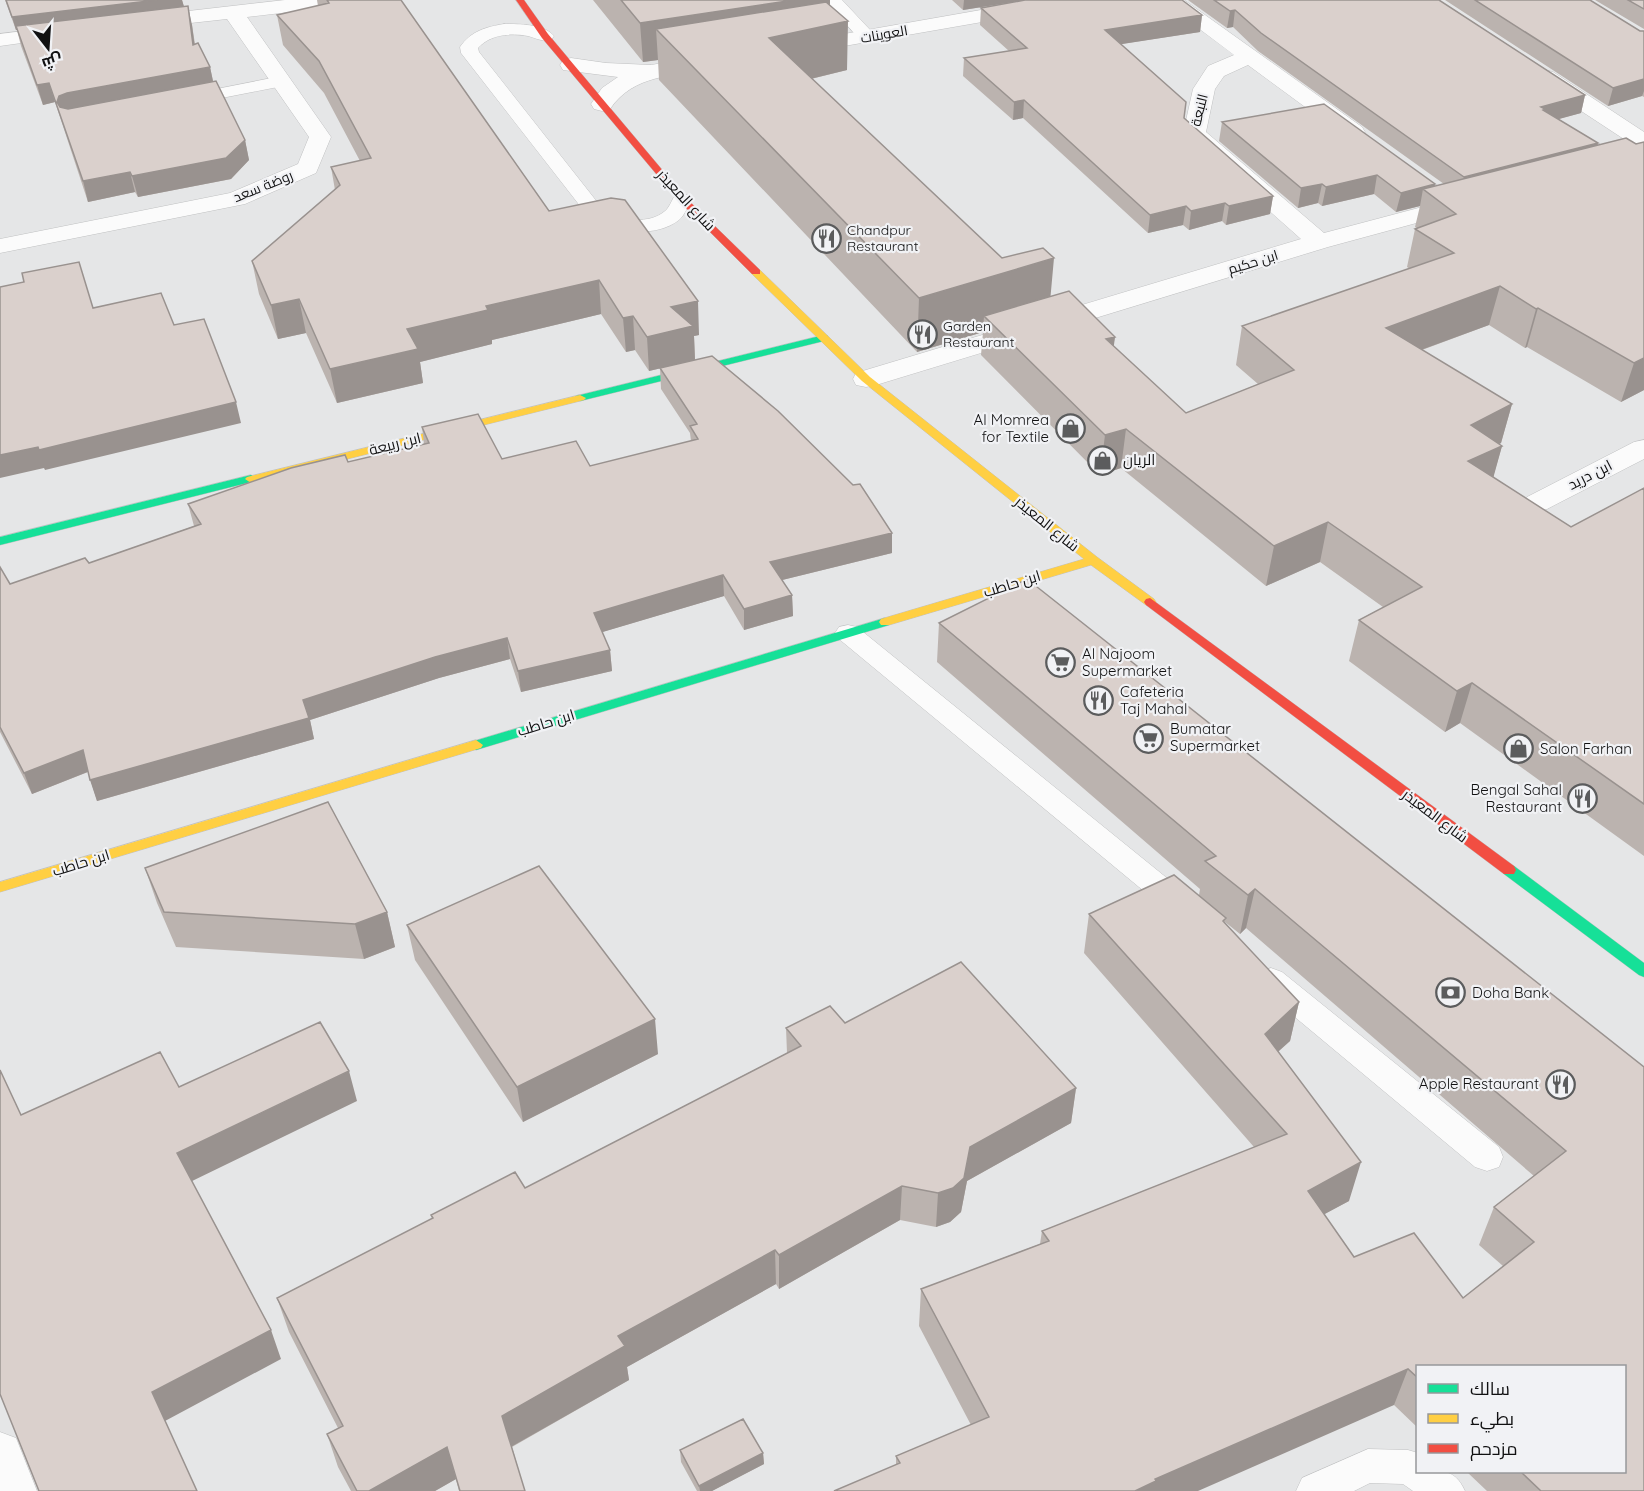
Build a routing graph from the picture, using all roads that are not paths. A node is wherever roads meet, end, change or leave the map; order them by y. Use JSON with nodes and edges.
{"nodes":[{"id":1,"x":340,"y":0,"type":"edge"},
{"id":2,"x":520,"y":0,"type":"edge"},
{"id":3,"x":833,"y":0,"type":"edge"},
{"id":4,"x":1074,"y":0,"type":"edge"},
{"id":5,"x":1171,"y":0,"type":"edge"},
{"id":6,"x":233,"y":12,"type":"junction"},
{"id":7,"x":128,"y":24,"type":"edge"},
{"id":8,"x":82,"y":30,"type":"edge"},
{"id":9,"x":545,"y":36,"type":"junction"},
{"id":10,"x":867,"y":37,"type":"junction"},
{"id":11,"x":0,"y":40,"type":"edge"},
{"id":12,"x":786,"y":50,"type":"edge"},
{"id":13,"x":1251,"y":56,"type":"junction"},
{"id":14,"x":716,"y":61,"type":"edge"},
{"id":15,"x":571,"y":65,"type":"junction"},
{"id":16,"x":1526,"y":65,"type":"edge"},
{"id":17,"x":658,"y":70,"type":"junction"},
{"id":18,"x":282,"y":81,"type":"junction"},
{"id":19,"x":166,"y":103,"type":"edge"},
{"id":20,"x":602,"y":104,"type":"junction"},
{"id":21,"x":1367,"y":142,"type":"edge"},
{"id":22,"x":1640,"y":154,"type":"edge"},
{"id":23,"x":1488,"y":197,"type":"edge"},
{"id":24,"x":682,"y":199,"type":"junction"},
{"id":25,"x":1319,"y":242,"type":"junction"},
{"id":26,"x":0,"y":246,"type":"edge"},
{"id":27,"x":824,"y":338,"type":"junction"},
{"id":28,"x":866,"y":379,"type":"junction"},
{"id":29,"x":1644,"y":448,"type":"edge"},
{"id":30,"x":1537,"y":503,"type":"edge"},
{"id":31,"x":0,"y":541,"type":"edge"},
{"id":32,"x":1093,"y":560,"type":"junction"},
{"id":33,"x":848,"y":633,"type":"junction"},
{"id":34,"x":0,"y":887,"type":"edge"},
{"id":35,"x":1200,"y":922,"type":"edge"},
{"id":36,"x":1246,"y":960,"type":"edge"},
{"id":37,"x":1644,"y":971,"type":"edge"},
{"id":38,"x":1487,"y":1157,"type":"dead end"},
{"id":39,"x":0,"y":1454,"type":"edge"},
{"id":40,"x":1416,"y":1473,"type":"edge"},
{"id":41,"x":1417,"y":1473,"type":"edge"},
{"id":42,"x":14,"y":1491,"type":"edge"},
{"id":43,"x":1315,"y":1491,"type":"edge"},
{"id":44,"x":1446,"y":1491,"type":"edge"}],
"edges":[{"from":1,"to":6,"type":"street"},
{"from":2,"to":9,"type":"street","name":"شارع المعيذر"},
{"from":3,"to":10,"type":"lane"},
{"from":4,"to":10,"type":"street","name":"العوينات"},
{"from":5,"to":13,"type":"street"},
{"from":6,"to":7,"type":"street"},
{"from":6,"to":18,"type":"street","name":"روضة سعد"},
{"from":8,"to":11,"type":"street"},
{"from":9,"to":15,"type":"street","name":"شارع المعيذر"},
{"from":9,"to":24,"type":"lane"},
{"from":10,"to":12,"type":"street","name":"العوينات"},
{"from":13,"to":21,"type":"street"},
{"from":13,"to":25,"type":"street","name":"النبعة"},
{"from":14,"to":17,"type":"street"},
{"from":15,"to":17,"type":"street"},
{"from":15,"to":20,"type":"street","name":"شارع المعيذر"},
{"from":16,"to":22,"type":"street"},
{"from":17,"to":20,"type":"street"},
{"from":18,"to":19,"type":"lane"},
{"from":18,"to":26,"type":"street","name":"روضة سعد"},
{"from":20,"to":24,"type":"street","name":"شارع المعيذر"},
{"from":23,"to":25,"type":"street","name":"ابن حكيم"},
{"from":24,"to":27,"type":"street","name":"شارع المعيذر"},
{"from":25,"to":28,"type":"street","name":"ابن حكيم"},
{"from":27,"to":28,"type":"street","name":"شارع المعيذر"},
{"from":27,"to":31,"type":"street","name":"ابن ربيعة"},
{"from":28,"to":32,"type":"street","name":"شارع المعيذر"},
{"from":29,"to":30,"type":"street","name":"ابن دريد"},
{"from":32,"to":33,"type":"street","name":"ابن حاطب"},
{"from":32,"to":37,"type":"street","name":"شارع المعيذر"},
{"from":33,"to":34,"type":"street","name":"ابن حاطب"},
{"from":33,"to":35,"type":"lane"},
{"from":36,"to":38,"type":"lane"},
{"from":39,"to":42,"type":"street"},
{"from":40,"to":43,"type":"lane"},
{"from":41,"to":44,"type":"lane"}]}
